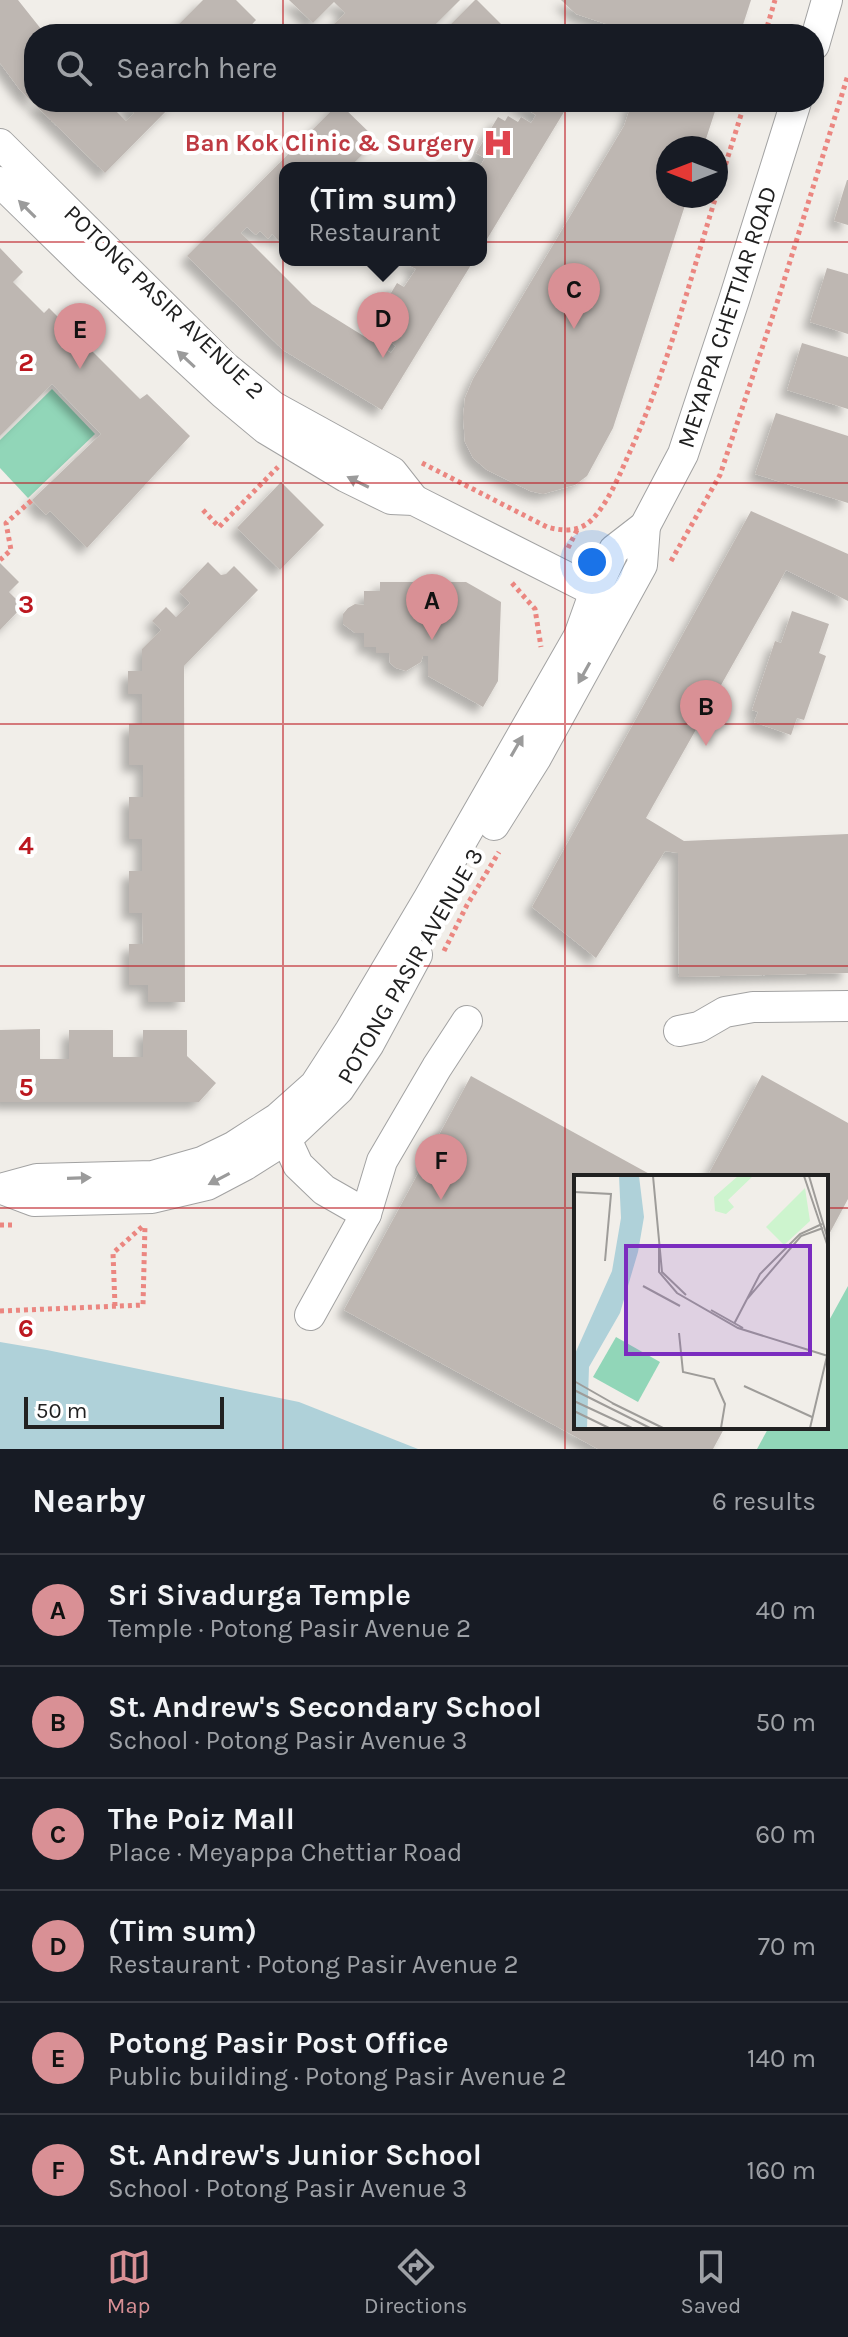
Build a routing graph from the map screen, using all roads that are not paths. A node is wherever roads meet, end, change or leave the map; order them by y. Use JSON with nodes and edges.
{"nodes":[{"id":1,"x":827,"y":0,"type":"edge"},
{"id":2,"x":820,"y":24,"type":"edge"},
{"id":3,"x":793,"y":112,"type":"edge"},
{"id":4,"x":0,"y":144,"type":"edge"},
{"id":5,"x":0,"y":182,"type":"edge"},
{"id":6,"x":414,"y":500,"type":"junction"},
{"id":7,"x":608,"y":598,"type":"junction"},
{"id":8,"x":848,"y":1006,"type":"edge"},
{"id":9,"x":467,"y":1021,"type":"dead end"},
{"id":10,"x":679,"y":1031,"type":"dead end"},
{"id":11,"x":286,"y":1139,"type":"junction"},
{"id":12,"x":1,"y":1189,"type":"edge"},
{"id":13,"x":366,"y":1214,"type":"junction"},
{"id":14,"x":310,"y":1315,"type":"dead end"}],
"edges":[{"from":1,"to":2,"type":"street"},
{"from":3,"to":7,"type":"street","name":"MEYAPPA CHETTIAR ROAD"},
{"from":4,"to":6,"type":"street","name":"POTONG PASIR AVENUE 2"},
{"from":6,"to":5,"type":"street","name":"POTONG PASIR AVENUE 2","one_way":true},
{"from":6,"to":7,"type":"street","name":"POTONG PASIR AVENUE 2"},
{"from":7,"to":11,"type":"street","name":"POTONG PASIR AVENUE 3","one_way":true},
{"from":12,"to":7,"type":"street","name":"POTONG PASIR AVENUE 3","one_way":true},
{"from":8,"to":10,"type":"street"},
{"from":9,"to":13,"type":"street"},
{"from":11,"to":12,"type":"street","name":"POTONG PASIR AVENUE 3","one_way":true},
{"from":11,"to":13,"type":"street"},
{"from":13,"to":14,"type":"street"}]}
